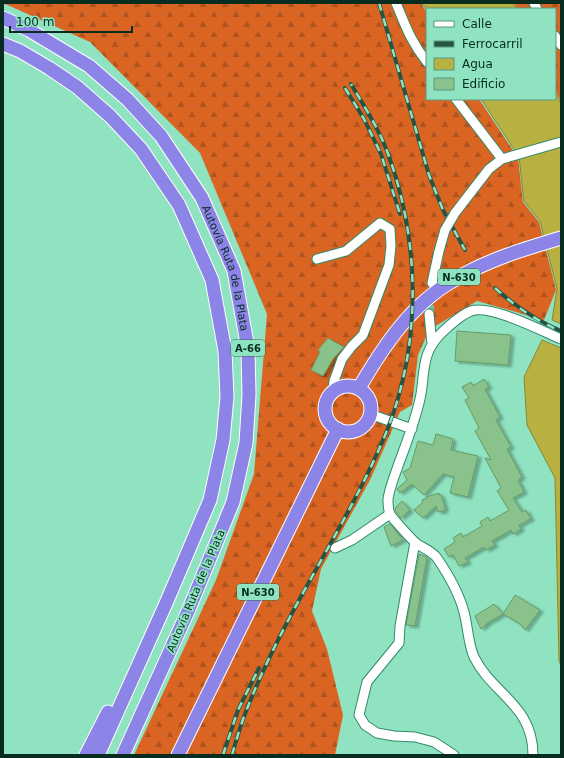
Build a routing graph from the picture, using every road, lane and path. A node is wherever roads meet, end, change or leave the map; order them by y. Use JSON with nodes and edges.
{"nodes":[{"id":1,"x":396,"y":3,"type":"edge"},
{"id":2,"x":3,"y":18,"type":"edge"},
{"id":3,"x":3,"y":44,"type":"edge"},
{"id":4,"x":426,"y":61,"type":"edge"},
{"id":5,"x":457,"y":100,"type":"edge"},
{"id":6,"x":561,"y":142,"type":"edge"},
{"id":7,"x":502,"y":159,"type":"junction"},
{"id":8,"x":561,"y":238,"type":"edge"},
{"id":9,"x":317,"y":259,"type":"dead end"},
{"id":10,"x":432,"y":283,"type":"tunnel mouth"},
{"id":11,"x":429,"y":314,"type":"tunnel mouth"},
{"id":12,"x":561,"y":339,"type":"edge"},
{"id":13,"x":432,"y":344,"type":"junction"},
{"id":14,"x":359,"y":388,"type":"junction"},
{"id":15,"x":333,"y":392,"type":"junction"},
{"id":16,"x":370,"y":414,"type":"junction"},
{"id":17,"x":338,"y":429,"type":"junction"},
{"id":18,"x":412,"y":429,"type":"junction"},
{"id":19,"x":390,"y":514,"type":"junction"},
{"id":20,"x":415,"y":542,"type":"junction"},
{"id":21,"x":335,"y":548,"type":"dead end"},
{"id":22,"x":167,"y":601,"type":"junction"},
{"id":23,"x":86,"y":755,"type":"edge"},
{"id":24,"x":98,"y":755,"type":"edge"},
{"id":25,"x":123,"y":755,"type":"edge"},
{"id":26,"x":178,"y":755,"type":"edge"},
{"id":27,"x":454,"y":755,"type":"edge"},
{"id":28,"x":532,"y":755,"type":"edge"}],
"edges":[{"from":1,"to":4,"type":"street"},
{"from":2,"to":25,"type":"highway","name":"Autovía Ruta de la Plata","number":"A-66"},
{"from":3,"to":22,"type":"highway","name":"Autovía Ruta de la Plata","number":"A-66"},
{"from":5,"to":7,"type":"street"},
{"from":6,"to":7,"type":"street"},
{"from":7,"to":10,"type":"street","bridge":true},
{"from":8,"to":14,"type":"highway","number":"N-630"},
{"from":9,"to":15,"type":"street"},
{"from":11,"to":13,"type":"street"},
{"from":12,"to":13,"type":"street"},
{"from":13,"to":18,"type":"street"},
{"from":14,"to":15,"type":"highway"},
{"from":14,"to":16,"type":"highway"},
{"from":15,"to":17,"type":"highway"},
{"from":16,"to":17,"type":"highway"},
{"from":16,"to":18,"type":"street"},
{"from":17,"to":26,"type":"highway","number":"N-630"},
{"from":18,"to":19,"type":"street"},
{"from":19,"to":20,"type":"street"},
{"from":19,"to":21,"type":"street"},
{"from":20,"to":27,"type":"street"},
{"from":20,"to":28,"type":"street"},
{"from":22,"to":23,"type":"highway"},
{"from":22,"to":24,"type":"highway","name":"Autovía Ruta de la Plata","number":"A-66"}]}
